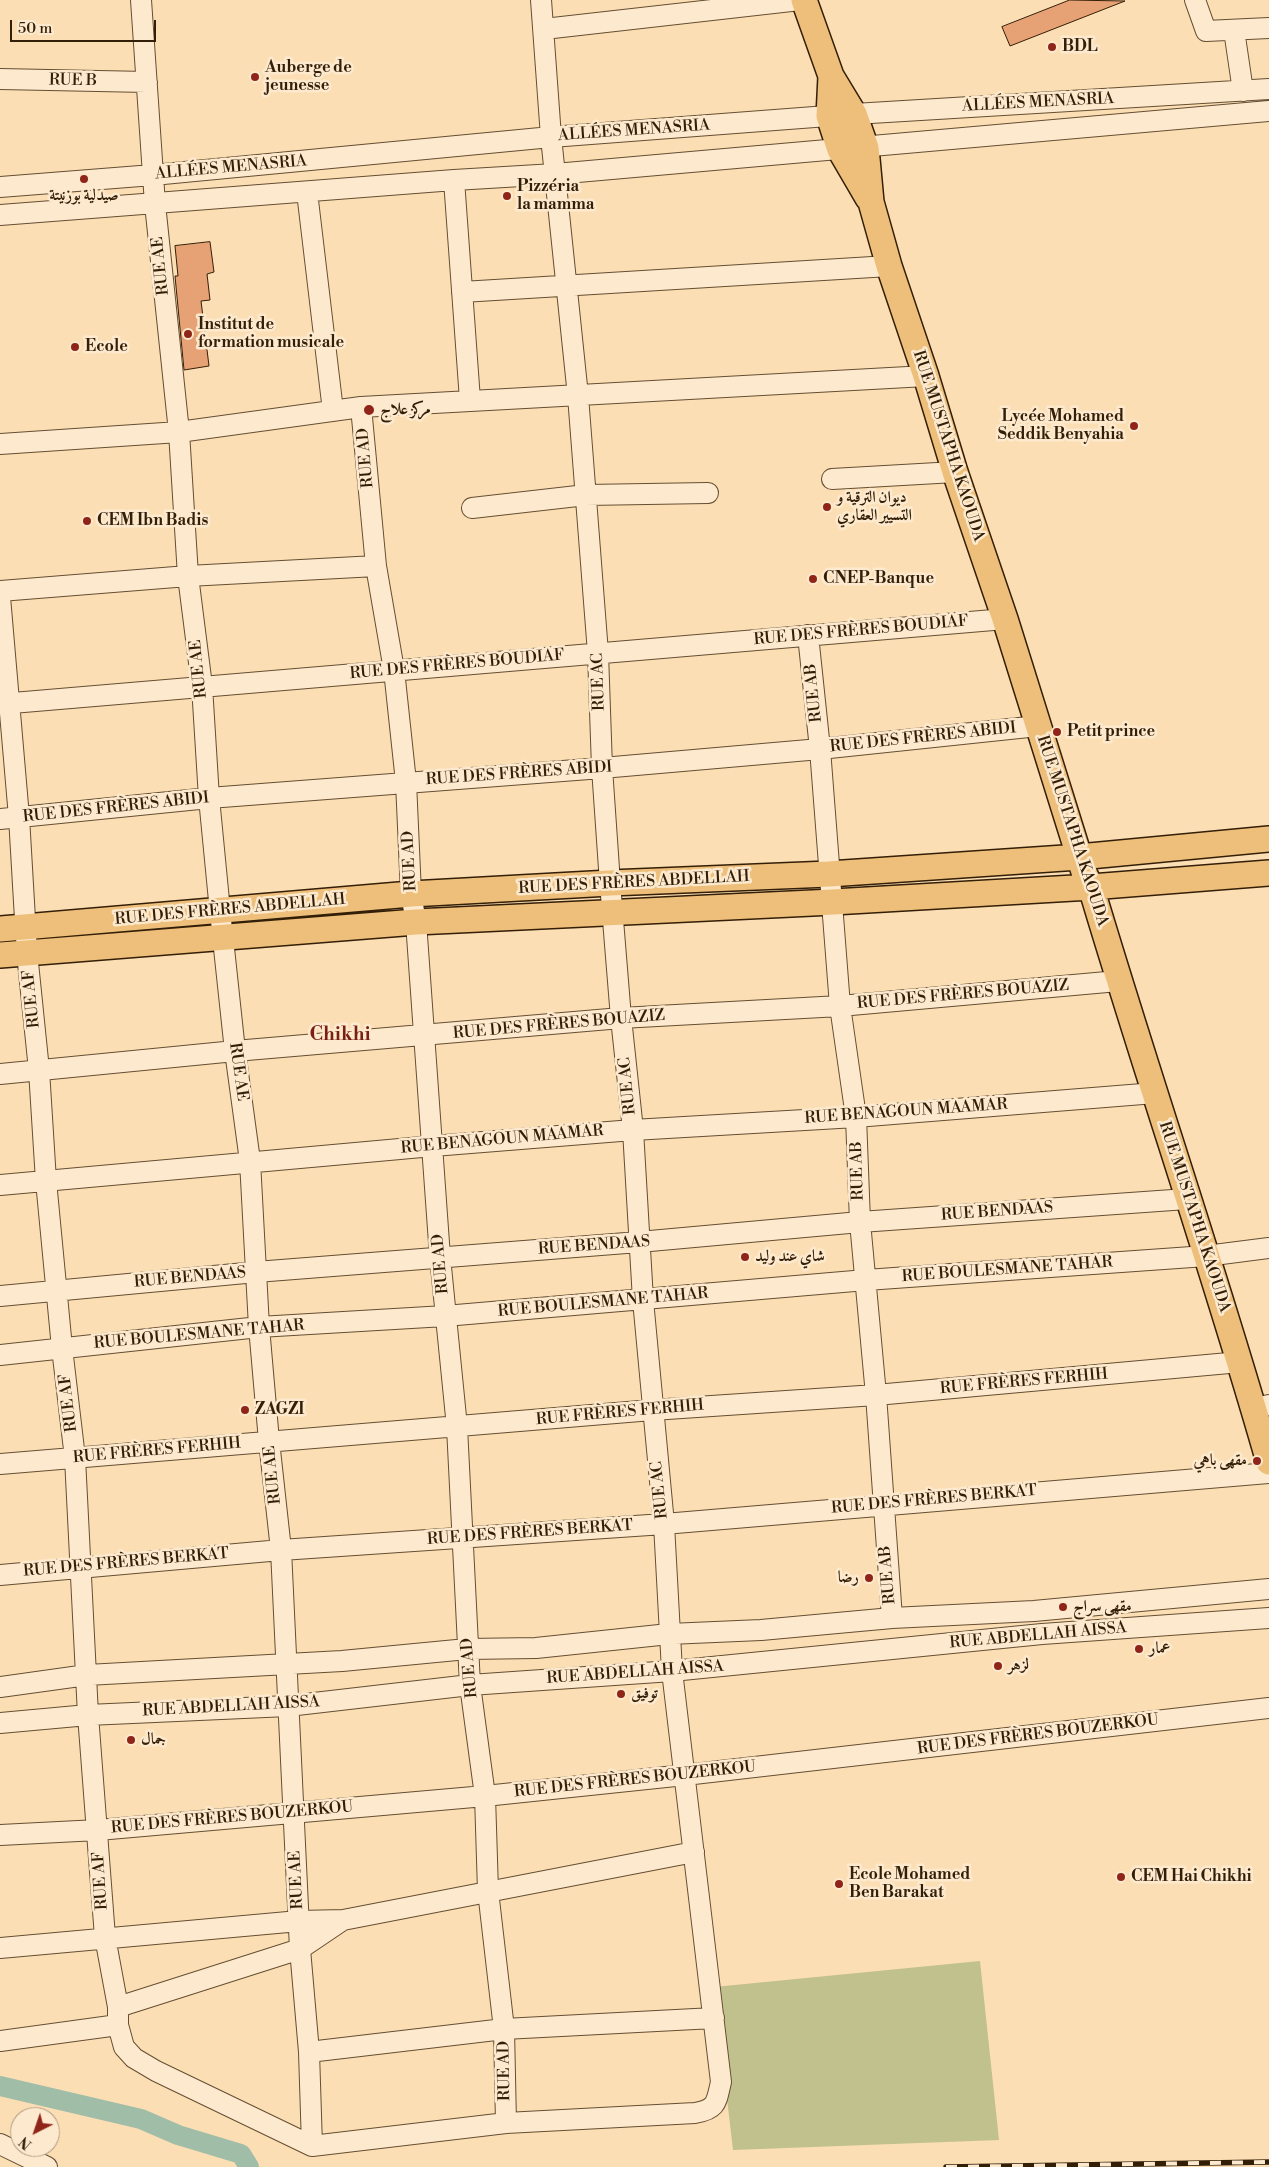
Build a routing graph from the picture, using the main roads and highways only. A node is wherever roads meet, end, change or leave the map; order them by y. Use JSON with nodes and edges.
{"nodes":[{"id":1,"x":802,"y":0,"type":"edge"},
{"id":2,"x":831,"y":76,"type":"junction"},
{"id":3,"x":870,"y":202,"type":"junction"},
{"id":4,"x":1269,"y":839,"type":"edge"},
{"id":5,"x":1079,"y":857,"type":"junction"},
{"id":6,"x":1269,"y":873,"type":"edge"},
{"id":7,"x":1091,"y":887,"type":"junction"},
{"id":8,"x":0,"y":930,"type":"edge"},
{"id":9,"x":0,"y":955,"type":"edge"},
{"id":10,"x":1261,"y":1406,"type":"edge"},
{"id":11,"x":1269,"y":1462,"type":"edge"}],
"edges":[{"from":1,"to":2,"type":"main road","name":"RUE MUSTAPHA KAOUDA"},
{"from":2,"to":3,"type":"main road","name":"RUE MUSTAPHA KAOUDA"},
{"from":2,"to":3,"type":"main road","name":"RUE MUSTAPHA KAOUDA"},
{"from":3,"to":5,"type":"main road","name":"RUE MUSTAPHA KAOUDA"},
{"from":4,"to":5,"type":"main road","name":"RUE DES FRÈRES ABDELLAH"},
{"from":5,"to":7,"type":"main road","name":"RUE MUSTAPHA KAOUDA"},
{"from":5,"to":8,"type":"main road","name":"RUE DES FRÈRES ABDELLAH"},
{"from":6,"to":7,"type":"main road","name":"RUE DES FRÈRES ABDELLAH"},
{"from":7,"to":9,"type":"main road","name":"RUE DES FRÈRES ABDELLAH"},
{"from":7,"to":10,"type":"main road","name":"RUE MUSTAPHA KAOUDA"},
{"from":10,"to":11,"type":"main road","name":"RUE MUSTAPHA KAOUDA"}]}
